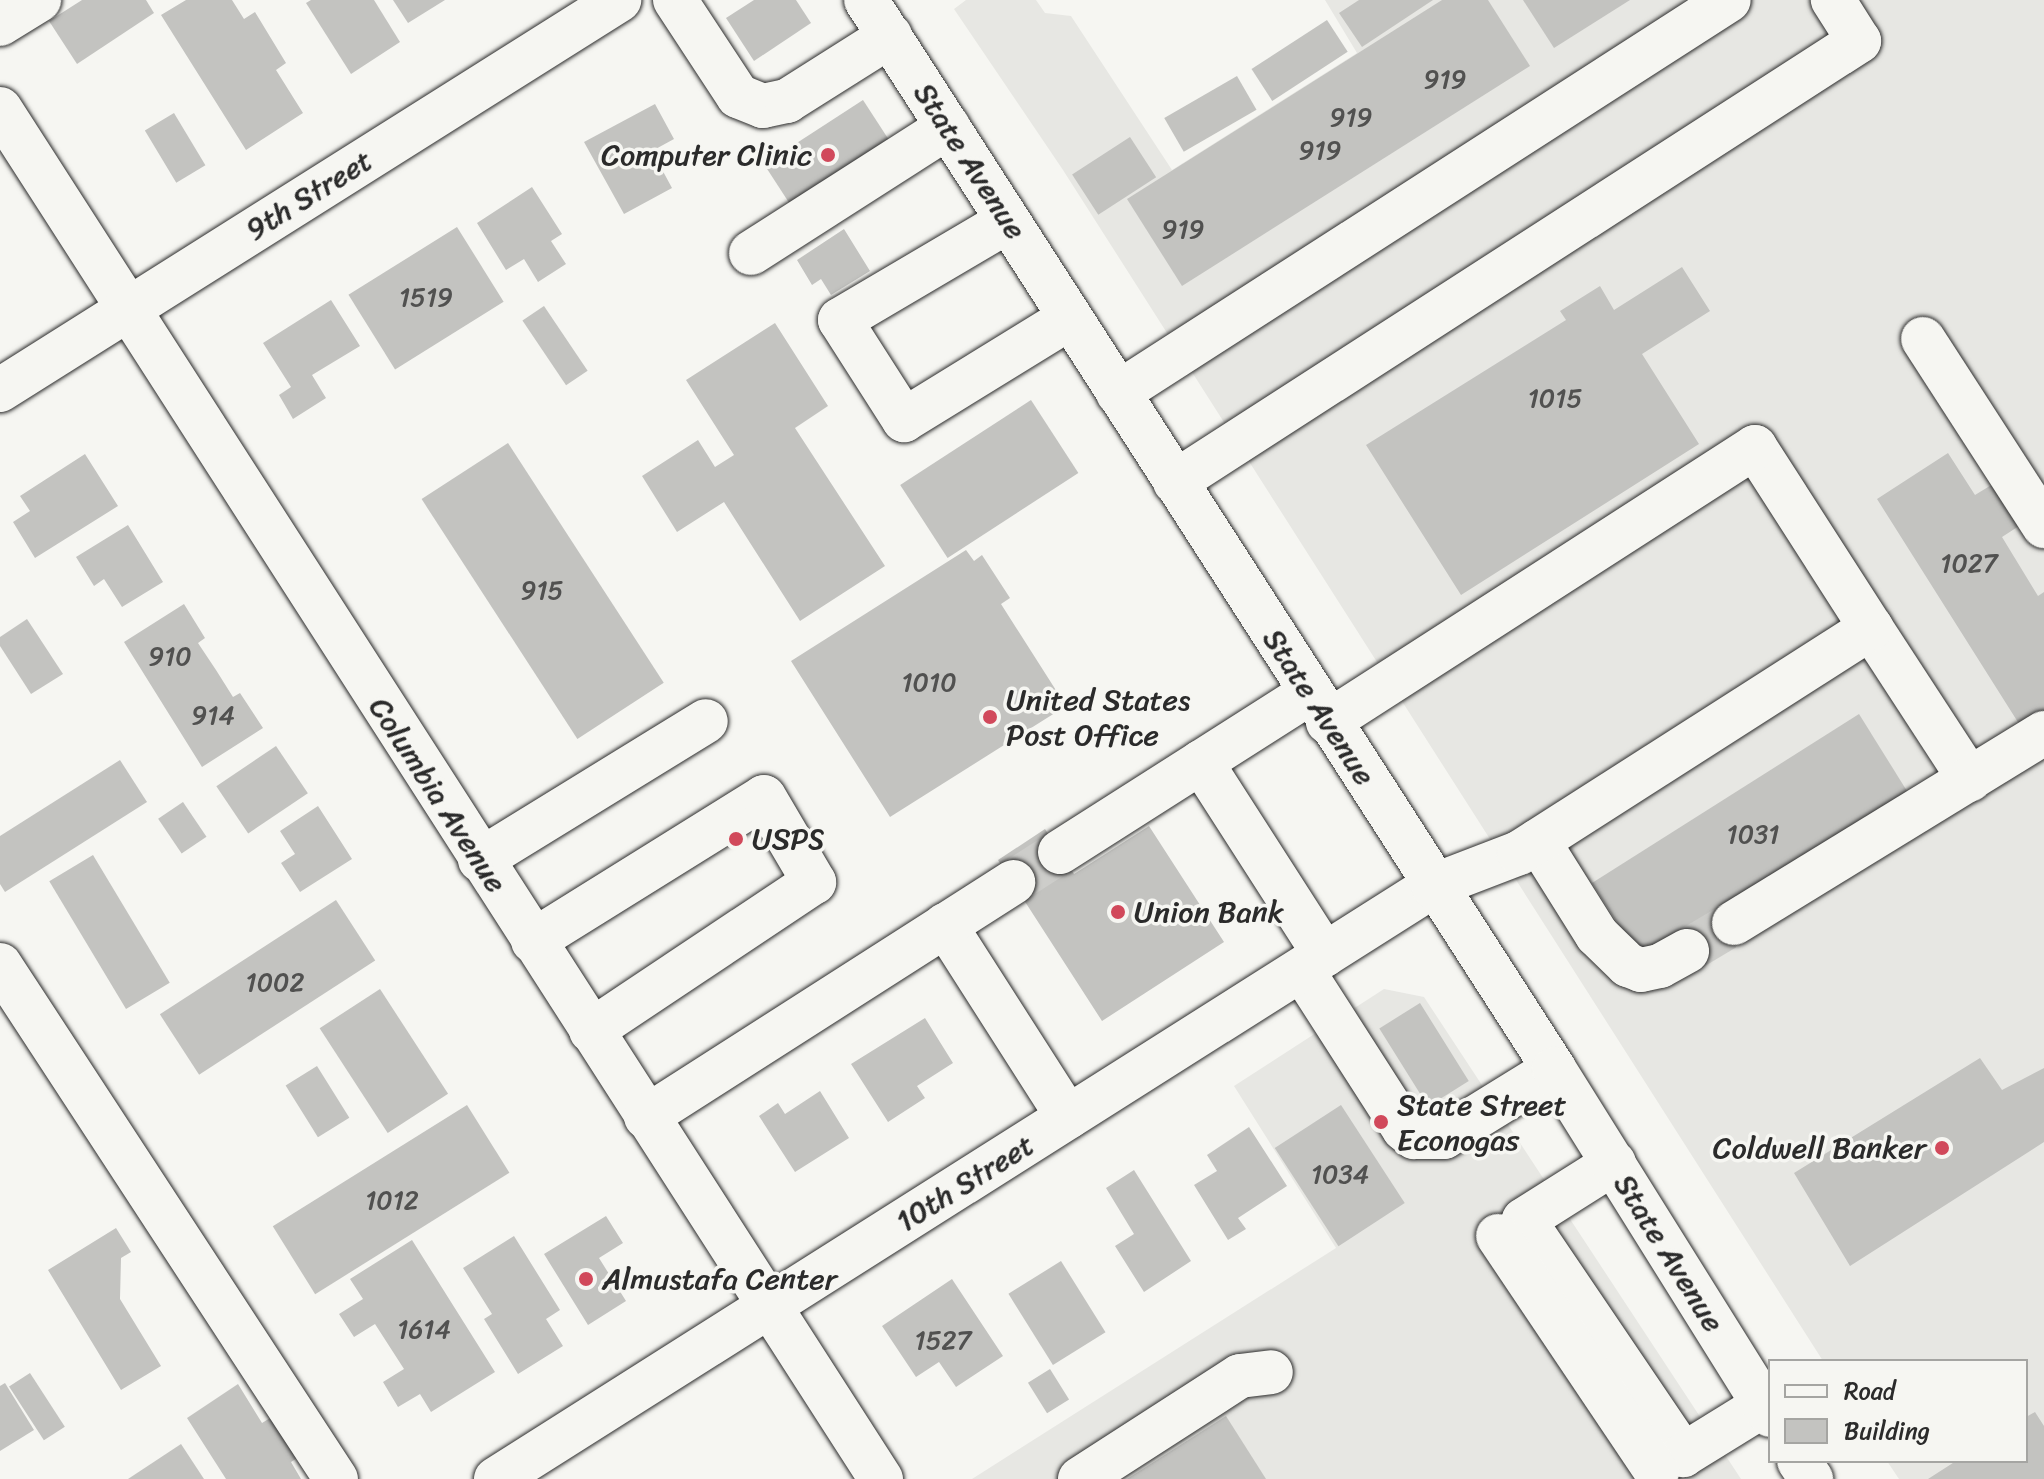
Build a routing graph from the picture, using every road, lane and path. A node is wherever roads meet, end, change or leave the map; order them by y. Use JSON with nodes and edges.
{"nodes":[{"id":1,"x":39,"y":0,"type":"edge"},
{"id":2,"x":675,"y":0,"type":"edge"},
{"id":3,"x":866,"y":0,"type":"edge"},
{"id":4,"x":1729,"y":0,"type":"edge"},
{"id":5,"x":1833,"y":0,"type":"edge"},
{"id":6,"x":609,"y":2,"type":"edge"},
{"id":7,"x":0,"y":24,"type":"edge"},
{"id":8,"x":890,"y":36,"type":"junction"},
{"id":9,"x":0,"y":109,"type":"edge"},
{"id":10,"x":948,"y":127,"type":"junction"},
{"id":11,"x":1008,"y":221,"type":"junction"},
{"id":12,"x":751,"y":253,"type":"dead end"},
{"id":13,"x":127,"y":311,"type":"junction"},
{"id":14,"x":1070,"y":318,"type":"junction"},
{"id":15,"x":1923,"y":339,"type":"dead end"},
{"id":16,"x":0,"y":390,"type":"edge"},
{"id":17,"x":1118,"y":393,"type":"junction"},
{"id":18,"x":1175,"y":482,"type":"junction"},
{"id":19,"x":2044,"y":526,"type":"edge"},
{"id":20,"x":1871,"y":628,"type":"junction"},
{"id":21,"x":1319,"y":707,"type":"junction"},
{"id":22,"x":706,"y":721,"type":"dead end"},
{"id":23,"x":2044,"y":733,"type":"edge"},
{"id":24,"x":1201,"y":762,"type":"junction"},
{"id":25,"x":1970,"y":780,"type":"junction"},
{"id":26,"x":1538,"y":841,"type":"junction"},
{"id":27,"x":1060,"y":852,"type":"tunnel mouth"},
{"id":28,"x":480,"y":860,"type":"junction"},
{"id":29,"x":1013,"y":882,"type":"tunnel mouth"},
{"id":30,"x":1433,"y":886,"type":"junction"},
{"id":31,"x":1734,"y":923,"type":"tunnel mouth"},
{"id":32,"x":945,"y":925,"type":"junction"},
{"id":33,"x":533,"y":941,"type":"junction"},
{"id":34,"x":1687,"y":951,"type":"tunnel mouth"},
{"id":35,"x":1313,"y":962,"type":"junction"},
{"id":36,"x":0,"y":965,"type":"edge"},
{"id":37,"x":591,"y":1031,"type":"junction"},
{"id":38,"x":1554,"y":1069,"type":"junction"},
{"id":39,"x":646,"y":1117,"type":"junction"},
{"id":40,"x":1068,"y":1117,"type":"junction"},
{"id":41,"x":1614,"y":1163,"type":"junction"},
{"id":42,"x":769,"y":1307,"type":"junction"},
{"id":43,"x":1271,"y":1372,"type":"dead end"},
{"id":44,"x":1767,"y":1410,"type":"edge"},
{"id":45,"x":336,"y":1479,"type":"edge"},
{"id":46,"x":496,"y":1479,"type":"edge"},
{"id":47,"x":881,"y":1479,"type":"edge"},
{"id":48,"x":1080,"y":1479,"type":"edge"}],
"edges":[{"from":1,"to":7,"type":"street"},
{"from":2,"to":8,"type":"street"},
{"from":3,"to":8,"type":"street","name":"State Avenue"},
{"from":4,"to":17,"type":"street"},
{"from":5,"to":18,"type":"street"},
{"from":6,"to":13,"type":"street","name":"9th Street"},
{"from":8,"to":10,"type":"street","name":"State Avenue"},
{"from":9,"to":13,"type":"street","name":"Columbia Avenue"},
{"from":10,"to":11,"type":"street","name":"State Avenue"},
{"from":10,"to":12,"type":"street"},
{"from":11,"to":14,"type":"street","name":"State Avenue"},
{"from":11,"to":14,"type":"street"},
{"from":13,"to":16,"type":"street","name":"9th Street"},
{"from":13,"to":28,"type":"street","name":"Columbia Avenue"},
{"from":14,"to":17,"type":"street","name":"State Avenue"},
{"from":15,"to":19,"type":"street"},
{"from":17,"to":18,"type":"street","name":"State Avenue"},
{"from":18,"to":21,"type":"street","name":"State Avenue"},
{"from":20,"to":21,"type":"street"},
{"from":20,"to":25,"type":"street"},
{"from":20,"to":26,"type":"street","name":"10th Street"},
{"from":21,"to":24,"type":"street"},
{"from":21,"to":30,"type":"street","name":"State Avenue"},
{"from":22,"to":28,"type":"street"},
{"from":23,"to":25,"type":"street"},
{"from":24,"to":27,"type":"street"},
{"from":24,"to":35,"type":"street"},
{"from":25,"to":31,"type":"street"},
{"from":26,"to":30,"type":"street","name":"10th Street"},
{"from":26,"to":34,"type":"street"},
{"from":28,"to":33,"type":"street","name":"Columbia Avenue"},
{"from":29,"to":32,"type":"street"},
{"from":30,"to":35,"type":"street","name":"10th Street"},
{"from":30,"to":38,"type":"street","name":"State Avenue"},
{"from":32,"to":39,"type":"street"},
{"from":32,"to":40,"type":"street"},
{"from":33,"to":37,"type":"street","name":"Columbia Avenue"},
{"from":33,"to":37,"type":"street"},
{"from":35,"to":38,"type":"street"},
{"from":35,"to":40,"type":"street","name":"10th Street"},
{"from":36,"to":45,"type":"street"},
{"from":37,"to":39,"type":"street","name":"Columbia Avenue"},
{"from":38,"to":41,"type":"street","name":"State Avenue"},
{"from":39,"to":42,"type":"street","name":"Columbia Avenue"},
{"from":40,"to":42,"type":"street","name":"10th Street"},
{"from":41,"to":44,"type":"street","name":"State Avenue"},
{"from":41,"to":44,"type":"street"},
{"from":42,"to":46,"type":"street","name":"10th Street"},
{"from":42,"to":47,"type":"street","name":"Columbia Avenue"},
{"from":43,"to":48,"type":"street"}]}
